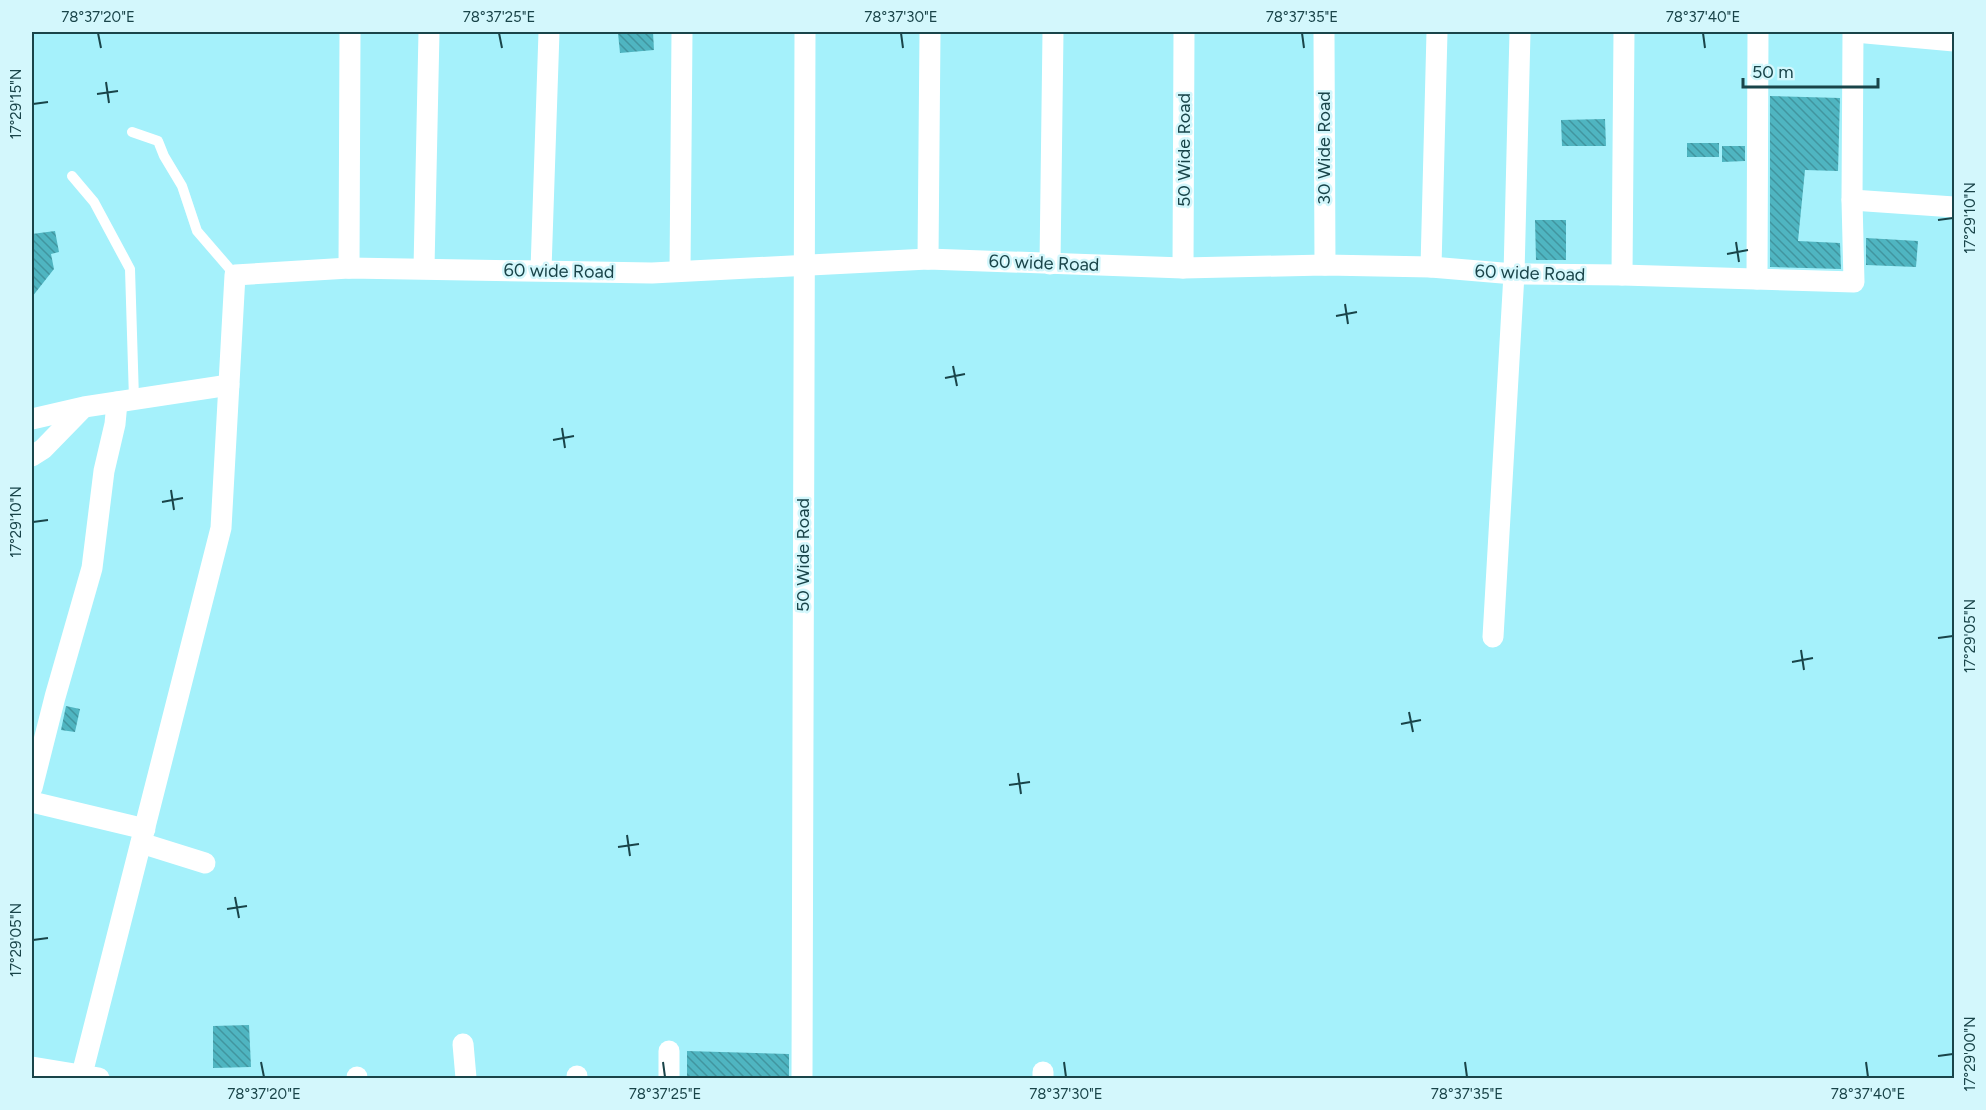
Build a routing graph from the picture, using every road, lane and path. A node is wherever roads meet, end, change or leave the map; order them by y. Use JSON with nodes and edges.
{"nodes":[{"id":1,"x":350,"y":32,"type":"edge"},
{"id":2,"x":429,"y":32,"type":"edge"},
{"id":3,"x":549,"y":32,"type":"edge"},
{"id":4,"x":682,"y":32,"type":"edge"},
{"id":5,"x":805,"y":32,"type":"edge"},
{"id":6,"x":930,"y":32,"type":"edge"},
{"id":7,"x":1053,"y":32,"type":"edge"},
{"id":8,"x":1184,"y":32,"type":"edge"},
{"id":9,"x":1324,"y":32,"type":"edge"},
{"id":10,"x":1437,"y":32,"type":"edge"},
{"id":11,"x":1520,"y":32,"type":"edge"},
{"id":12,"x":1624,"y":32,"type":"edge"},
{"id":13,"x":1758,"y":32,"type":"edge"},
{"id":14,"x":1854,"y":32,"type":"edge"},
{"id":15,"x":1954,"y":40,"type":"edge"},
{"id":16,"x":132,"y":132,"type":"dead end"},
{"id":17,"x":72,"y":176,"type":"dead end"},
{"id":18,"x":1852,"y":200,"type":"junction"},
{"id":19,"x":1954,"y":207,"type":"edge"},
{"id":20,"x":928,"y":259,"type":"junction"},
{"id":21,"x":804,"y":264,"type":"junction"},
{"id":22,"x":1050,"y":264,"type":"junction"},
{"id":23,"x":1325,"y":264,"type":"junction"},
{"id":24,"x":1431,"y":267,"type":"junction"},
{"id":25,"x":349,"y":268,"type":"junction"},
{"id":26,"x":424,"y":268,"type":"junction"},
{"id":27,"x":1183,"y":268,"type":"junction"},
{"id":28,"x":541,"y":270,"type":"junction"},
{"id":29,"x":680,"y":271,"type":"junction"},
{"id":30,"x":1514,"y":274,"type":"junction"},
{"id":31,"x":235,"y":275,"type":"junction"},
{"id":32,"x":1622,"y":275,"type":"junction"},
{"id":33,"x":1757,"y":279,"type":"junction"},
{"id":34,"x":229,"y":385,"type":"junction"},
{"id":35,"x":125,"y":401,"type":"junction"},
{"id":36,"x":84,"y":407,"type":"junction"},
{"id":37,"x":32,"y":419,"type":"edge"},
{"id":38,"x":32,"y":456,"type":"edge"},
{"id":39,"x":1493,"y":637,"type":"dead end"},
{"id":40,"x":32,"y":788,"type":"edge"},
{"id":41,"x":32,"y":802,"type":"edge"},
{"id":42,"x":143,"y":836,"type":"junction"},
{"id":43,"x":206,"y":863,"type":"dead end"},
{"id":44,"x":463,"y":1044,"type":"dead end"},
{"id":45,"x":669,"y":1051,"type":"dead end"},
{"id":46,"x":32,"y":1067,"type":"edge"},
{"id":47,"x":87,"y":1077,"type":"edge"},
{"id":48,"x":466,"y":1078,"type":"edge"},
{"id":49,"x":669,"y":1078,"type":"edge"},
{"id":50,"x":802,"y":1078,"type":"edge"}],
"edges":[{"from":1,"to":25,"type":"street"},
{"from":2,"to":26,"type":"street"},
{"from":3,"to":28,"type":"street"},
{"from":4,"to":29,"type":"street"},
{"from":5,"to":21,"type":"street","name":"50 Wide Road"},
{"from":6,"to":20,"type":"street"},
{"from":7,"to":22,"type":"street"},
{"from":8,"to":27,"type":"street","name":"50 Wide Road"},
{"from":9,"to":23,"type":"street","name":"30 Wide Road"},
{"from":10,"to":24,"type":"street"},
{"from":11,"to":30,"type":"street"},
{"from":12,"to":32,"type":"street"},
{"from":13,"to":33,"type":"street"},
{"from":14,"to":15,"type":"street"},
{"from":14,"to":18,"type":"street"},
{"from":16,"to":31,"type":"lane"},
{"from":17,"to":35,"type":"lane"},
{"from":18,"to":19,"type":"street"},
{"from":18,"to":33,"type":"street","name":"60 wide Road"},
{"from":20,"to":21,"type":"street","name":"60 wide Road"},
{"from":20,"to":22,"type":"street","name":"60 wide Road"},
{"from":21,"to":29,"type":"street","name":"60 wide Road"},
{"from":21,"to":50,"type":"street","name":"50 Wide Road"},
{"from":22,"to":27,"type":"street","name":"60 wide Road"},
{"from":23,"to":24,"type":"street","name":"60 wide Road"},
{"from":23,"to":27,"type":"street","name":"60 wide Road"},
{"from":24,"to":30,"type":"street","name":"60 wide Road"},
{"from":25,"to":26,"type":"street","name":"60 wide Road"},
{"from":25,"to":31,"type":"street","name":"60 wide Road"},
{"from":26,"to":28,"type":"street","name":"60 wide Road"},
{"from":28,"to":29,"type":"street","name":"60 wide Road"},
{"from":30,"to":32,"type":"street","name":"60 wide Road"},
{"from":30,"to":39,"type":"street"},
{"from":31,"to":34,"type":"street"},
{"from":32,"to":33,"type":"street","name":"60 wide Road"},
{"from":34,"to":35,"type":"street"},
{"from":34,"to":42,"type":"street"},
{"from":35,"to":36,"type":"street"},
{"from":35,"to":40,"type":"street"},
{"from":36,"to":37,"type":"street"},
{"from":36,"to":38,"type":"street"},
{"from":41,"to":42,"type":"street"},
{"from":42,"to":43,"type":"street"},
{"from":42,"to":47,"type":"street"},
{"from":44,"to":48,"type":"street"},
{"from":45,"to":49,"type":"street"},
{"from":46,"to":47,"type":"street"}]}
